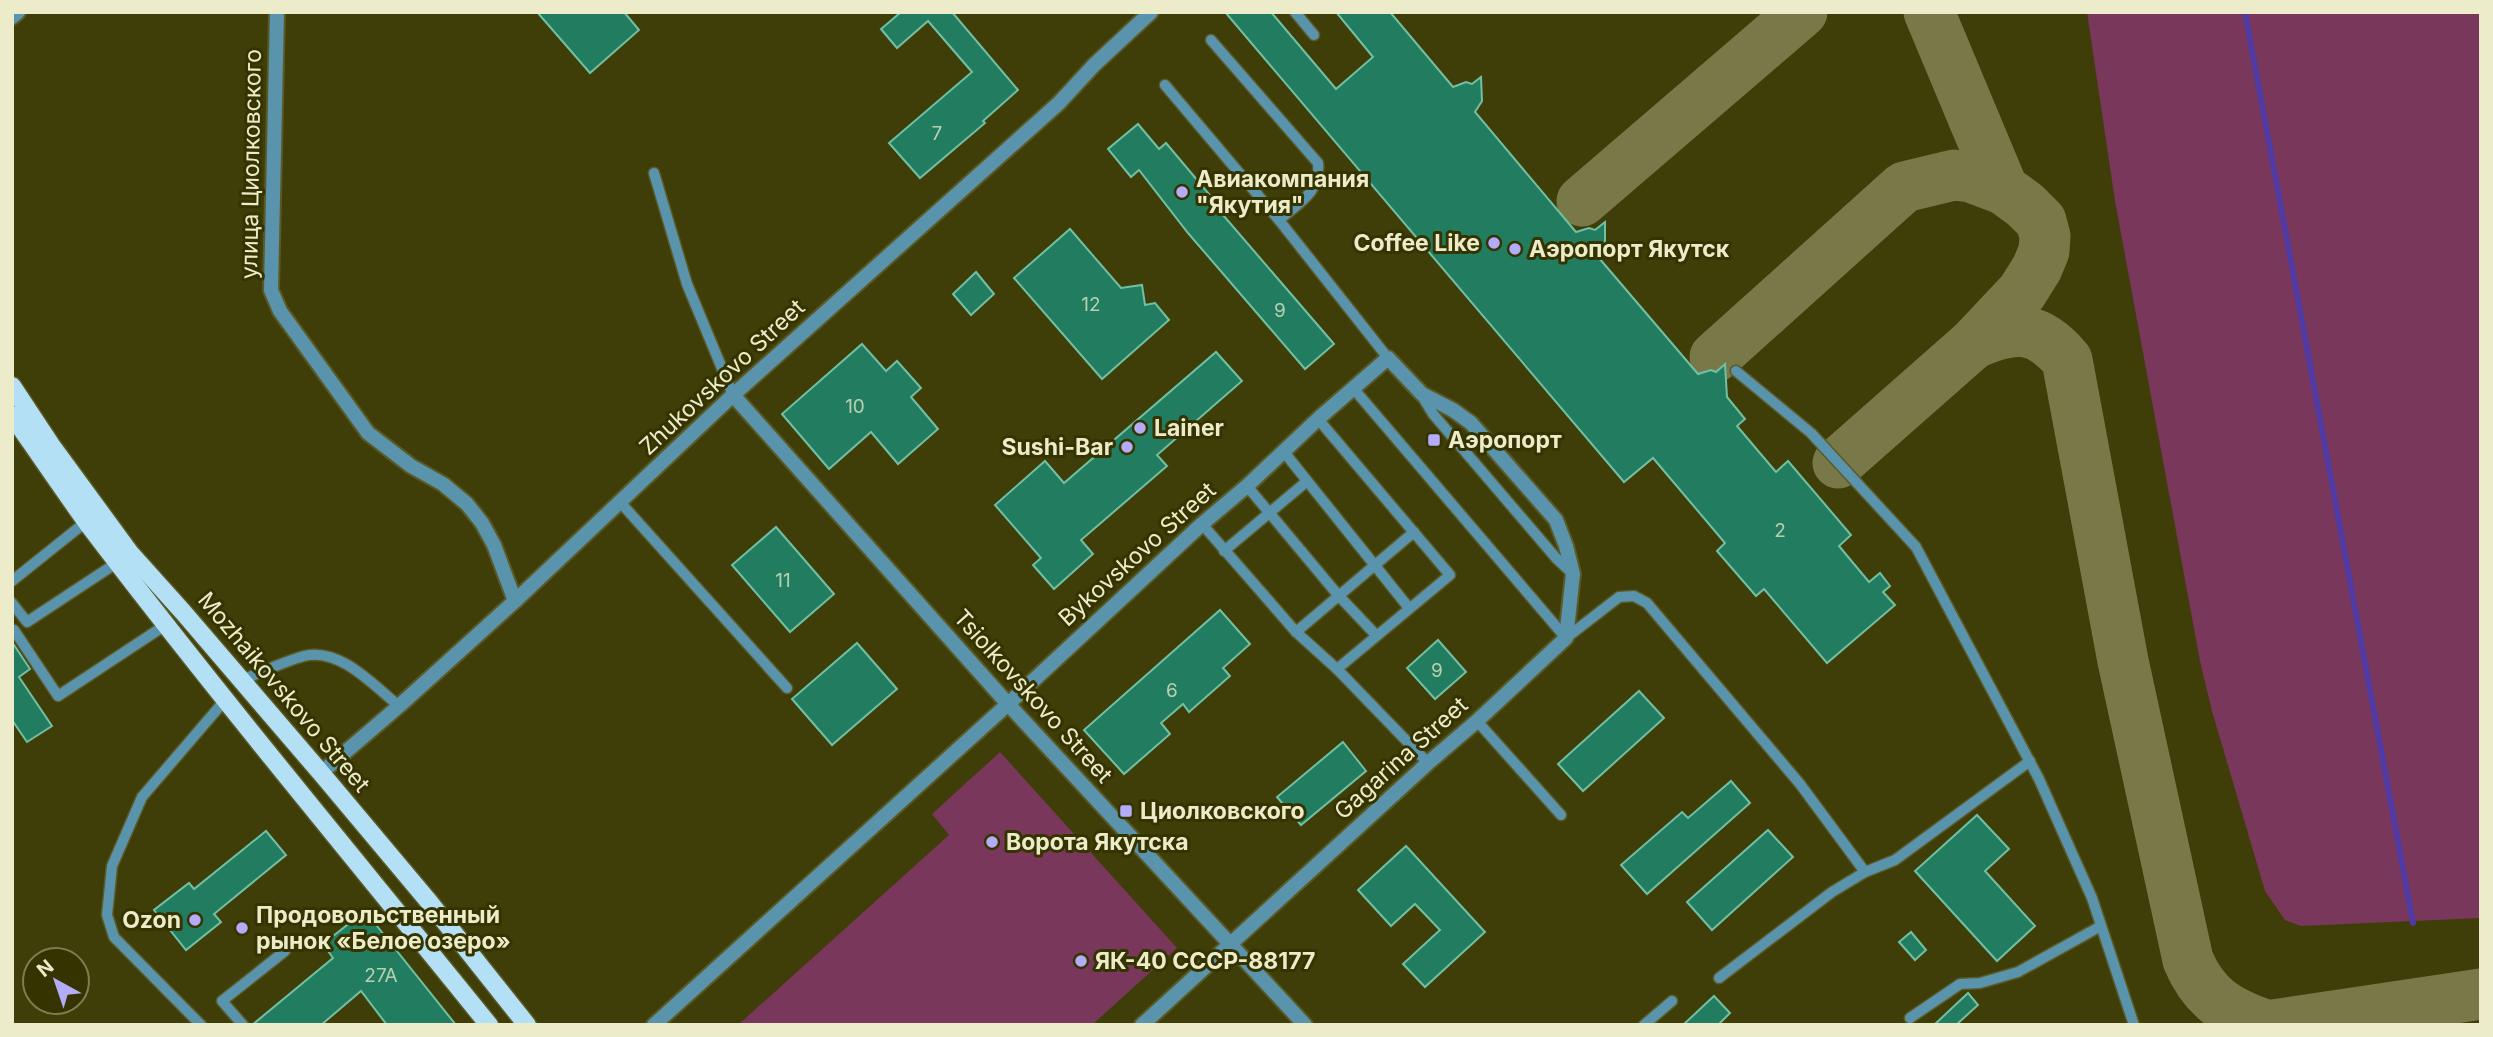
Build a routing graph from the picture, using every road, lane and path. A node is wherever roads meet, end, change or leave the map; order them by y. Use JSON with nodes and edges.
{"nodes":[{"id":1,"x":18,"y":12,"type":"edge"},
{"id":2,"x":277,"y":12,"type":"edge"},
{"id":3,"x":1151,"y":12,"type":"edge"},
{"id":4,"x":1295,"y":12,"type":"edge"},
{"id":5,"x":12,"y":17,"type":"edge"},
{"id":6,"x":1314,"y":35,"type":"dead end"},
{"id":7,"x":1211,"y":40,"type":"dead end"},
{"id":8,"x":1166,"y":85,"type":"dead end"},
{"id":9,"x":654,"y":173,"type":"dead end"},
{"id":10,"x":1279,"y":220,"type":"junction"},
{"id":11,"x":1388,"y":358,"type":"junction"},
{"id":12,"x":1736,"y":371,"type":"dead end"},
{"id":13,"x":12,"y":386,"type":"edge"},
{"id":14,"x":1353,"y":388,"type":"junction"},
{"id":15,"x":1422,"y":394,"type":"junction"},
{"id":16,"x":733,"y":395,"type":"junction"},
{"id":17,"x":12,"y":415,"type":"edge"},
{"id":18,"x":1318,"y":419,"type":"junction"},
{"id":19,"x":1284,"y":452,"type":"junction"},
{"id":20,"x":1306,"y":482,"type":"junction"},
{"id":21,"x":1247,"y":486,"type":"junction"},
{"id":22,"x":620,"y":502,"type":"junction"},
{"id":23,"x":1268,"y":513,"type":"junction"},
{"id":24,"x":86,"y":521,"type":"junction"},
{"id":25,"x":1202,"y":524,"type":"junction"},
{"id":26,"x":1414,"y":532,"type":"junction"},
{"id":27,"x":1224,"y":551,"type":"junction"},
{"id":28,"x":118,"y":562,"type":"junction"},
{"id":29,"x":1573,"y":574,"type":"junction"},
{"id":30,"x":12,"y":581,"type":"edge"},
{"id":31,"x":1338,"y":596,"type":"junction"},
{"id":32,"x":515,"y":601,"type":"junction"},
{"id":33,"x":12,"y":603,"type":"edge"},
{"id":34,"x":1409,"y":608,"type":"junction"},
{"id":35,"x":27,"y":622,"type":"junction"},
{"id":36,"x":167,"y":624,"type":"junction"},
{"id":37,"x":13,"y":630,"type":"edge"},
{"id":38,"x":1296,"y":632,"type":"junction"},
{"id":39,"x":1376,"y":635,"type":"junction"},
{"id":40,"x":1566,"y":638,"type":"junction"},
{"id":41,"x":1337,"y":669,"type":"junction"},
{"id":42,"x":242,"y":680,"type":"junction"},
{"id":43,"x":787,"y":688,"type":"dead end"},
{"id":44,"x":226,"y":699,"type":"junction"},
{"id":45,"x":1008,"y":704,"type":"junction"},
{"id":46,"x":399,"y":706,"type":"junction"},
{"id":47,"x":1477,"y":721,"type":"junction"},
{"id":48,"x":2030,"y":761,"type":"junction"},
{"id":49,"x":1428,"y":763,"type":"junction"},
{"id":50,"x":321,"y":773,"type":"junction"},
{"id":51,"x":1561,"y":815,"type":"dead end"},
{"id":52,"x":1865,"y":872,"type":"junction"},
{"id":53,"x":2101,"y":926,"type":"junction"},
{"id":54,"x":1231,"y":944,"type":"junction"},
{"id":55,"x":285,"y":951,"type":"dead end"},
{"id":56,"x":1719,"y":978,"type":"dead end"},
{"id":57,"x":1672,"y":1001,"type":"dead end"},
{"id":58,"x":1910,"y":1018,"type":"dead end"},
{"id":59,"x":201,"y":1025,"type":"edge"},
{"id":60,"x":243,"y":1025,"type":"edge"},
{"id":61,"x":489,"y":1025,"type":"edge"},
{"id":62,"x":527,"y":1025,"type":"edge"},
{"id":63,"x":654,"y":1025,"type":"edge"},
{"id":64,"x":1142,"y":1025,"type":"edge"},
{"id":65,"x":1305,"y":1025,"type":"edge"},
{"id":66,"x":1644,"y":1025,"type":"edge"},
{"id":67,"x":2134,"y":1025,"type":"edge"}],
"edges":[{"from":1,"to":5,"type":"street"},
{"from":2,"to":32,"type":"street","name":"улица Циолковского"},
{"from":3,"to":16,"type":"street","name":"Zhukovskovo Street"},
{"from":4,"to":6,"type":"lane"},
{"from":7,"to":10,"type":"lane"},
{"from":8,"to":10,"type":"lane"},
{"from":9,"to":16,"type":"lane"},
{"from":10,"to":11,"type":"lane"},
{"from":11,"to":14,"type":"street","name":"Bykovskovo Street"},
{"from":11,"to":15,"type":"street"},
{"from":12,"to":48,"type":"lane"},
{"from":13,"to":42,"type":"main road","name":"Mozhaikovskovo Street"},
{"from":14,"to":18,"type":"street","name":"Bykovskovo Street"},
{"from":14,"to":40,"type":"lane"},
{"from":15,"to":29,"type":"lane"},
{"from":15,"to":29,"type":"street"},
{"from":16,"to":22,"type":"street","name":"Zhukovskovo Street"},
{"from":16,"to":45,"type":"street","name":"Tsiolkovskovo Street"},
{"from":17,"to":24,"type":"main road"},
{"from":18,"to":19,"type":"street","name":"Bykovskovo Street"},
{"from":18,"to":26,"type":"lane"},
{"from":19,"to":20,"type":"lane"},
{"from":19,"to":21,"type":"street","name":"Bykovskovo Street"},
{"from":20,"to":23,"type":"lane"},
{"from":20,"to":34,"type":"lane"},
{"from":21,"to":23,"type":"lane"},
{"from":21,"to":25,"type":"street","name":"Bykovskovo Street"},
{"from":22,"to":32,"type":"street","name":"Zhukovskovo Street"},
{"from":22,"to":43,"type":"lane"},
{"from":23,"to":27,"type":"lane"},
{"from":23,"to":31,"type":"lane"},
{"from":24,"to":28,"type":"main road"},
{"from":24,"to":30,"type":"lane"},
{"from":25,"to":27,"type":"lane"},
{"from":25,"to":45,"type":"street","name":"Bykovskovo Street"},
{"from":26,"to":31,"type":"lane"},
{"from":26,"to":34,"type":"lane"},
{"from":27,"to":38,"type":"lane"},
{"from":28,"to":35,"type":"lane"},
{"from":28,"to":36,"type":"main road"},
{"from":29,"to":40,"type":"street"},
{"from":31,"to":38,"type":"lane"},
{"from":31,"to":39,"type":"lane"},
{"from":32,"to":46,"type":"street","name":"Zhukovskovo Street"},
{"from":33,"to":35,"type":"lane"},
{"from":34,"to":39,"type":"lane"},
{"from":35,"to":37,"type":"lane"},
{"from":36,"to":37,"type":"lane"},
{"from":36,"to":44,"type":"main road"},
{"from":38,"to":41,"type":"lane"},
{"from":39,"to":41,"type":"lane"},
{"from":40,"to":47,"type":"street","name":"Gagarina Street"},
{"from":40,"to":52,"type":"lane"},
{"from":41,"to":49,"type":"lane"},
{"from":42,"to":46,"type":"lane"},
{"from":42,"to":50,"type":"main road","name":"Mozhaikovskovo Street"},
{"from":44,"to":59,"type":"lane"},
{"from":44,"to":61,"type":"main road"},
{"from":45,"to":54,"type":"street","name":"Tsiolkovskovo Street"},
{"from":45,"to":63,"type":"street","name":"Bykovskovo Street"},
{"from":46,"to":50,"type":"street","name":"Zhukovskovo Street"},
{"from":47,"to":49,"type":"street","name":"Gagarina Street"},
{"from":47,"to":51,"type":"lane"},
{"from":48,"to":52,"type":"lane"},
{"from":48,"to":53,"type":"lane"},
{"from":49,"to":54,"type":"street","name":"Gagarina Street"},
{"from":50,"to":62,"type":"main road","name":"Mozhaikovskovo Street"},
{"from":52,"to":56,"type":"lane"},
{"from":53,"to":58,"type":"lane"},
{"from":53,"to":67,"type":"lane"},
{"from":54,"to":64,"type":"street","name":"Gagarina Street"},
{"from":54,"to":65,"type":"street","name":"Tsiolkovskovo Street"},
{"from":55,"to":60,"type":"lane"},
{"from":57,"to":66,"type":"lane"}]}
